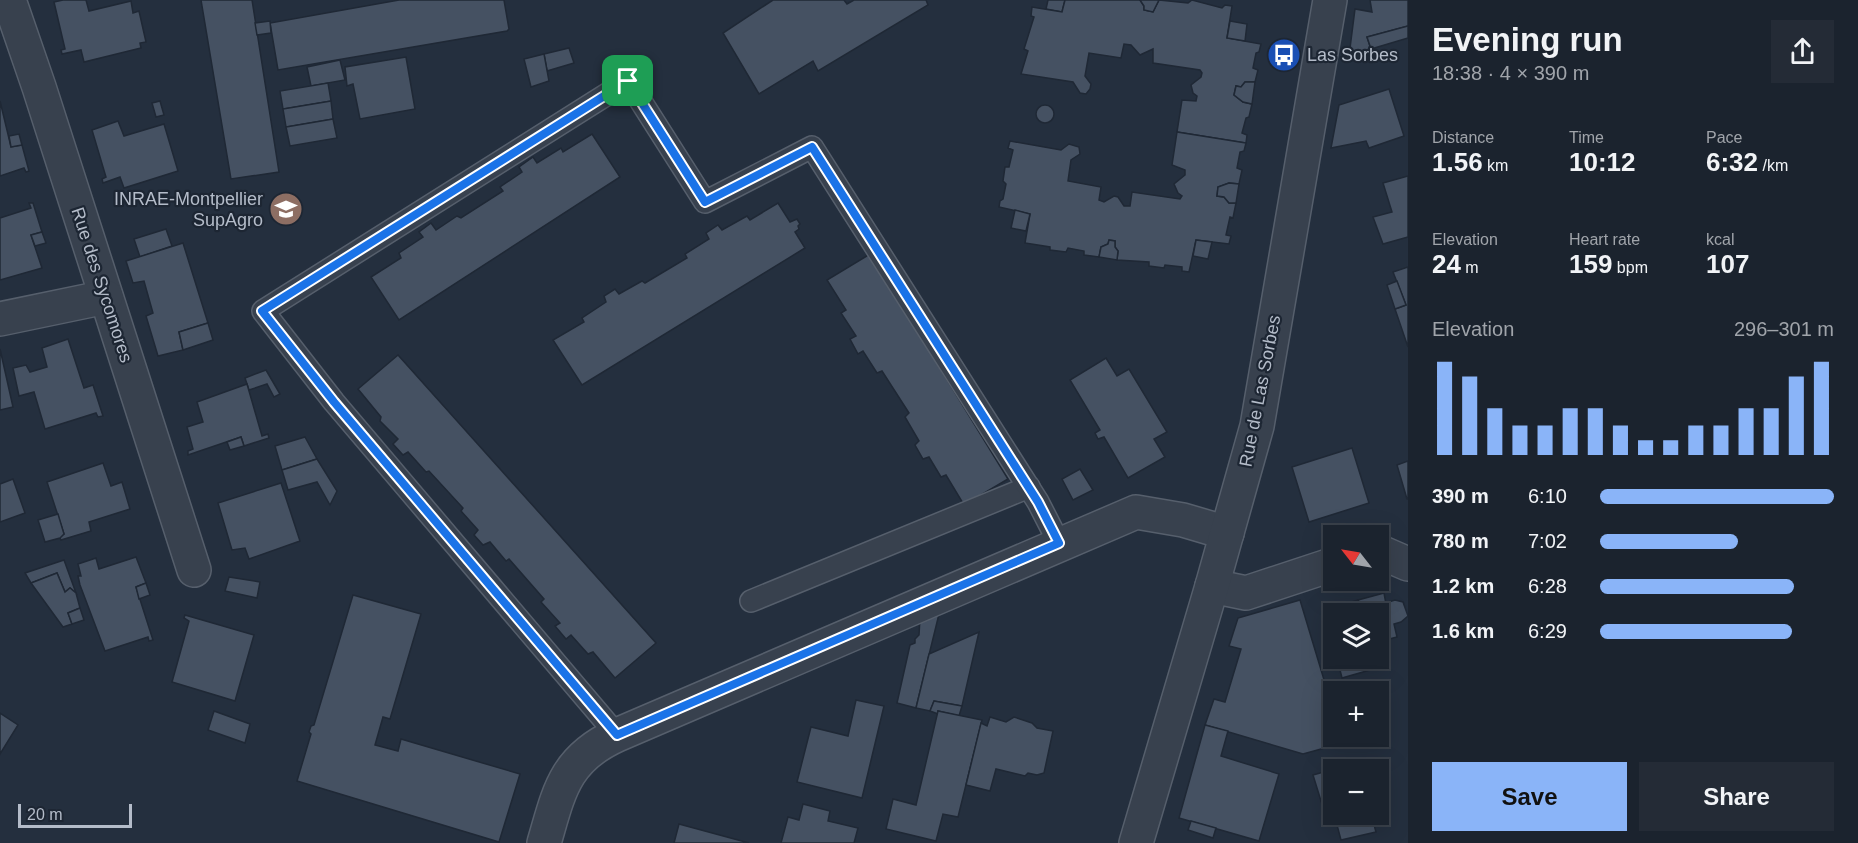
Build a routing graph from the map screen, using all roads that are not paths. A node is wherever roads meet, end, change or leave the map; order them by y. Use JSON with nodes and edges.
{"nodes":[{"id":1,"x":9,"y":0,"type":"edge"},
{"id":2,"x":1330,"y":0,"type":"edge"},
{"id":3,"x":106,"y":297,"type":"junction"},
{"id":4,"x":0,"y":320,"type":"edge"},
{"id":5,"x":1029,"y":487,"type":"junction"},
{"id":6,"x":1227,"y":533,"type":"junction"},
{"id":7,"x":1408,"y":539,"type":"edge"},
{"id":8,"x":1059,"y":543,"type":"junction"},
{"id":9,"x":1389,"y":546,"type":"edge"},
{"id":10,"x":1389,"y":555,"type":"edge"},
{"id":11,"x":1408,"y":564,"type":"edge"},
{"id":12,"x":1323,"y":568,"type":"edge"},
{"id":13,"x":194,"y":570,"type":"dead end"},
{"id":14,"x":1212,"y":586,"type":"junction"},
{"id":15,"x":751,"y":601,"type":"dead end"},
{"id":16,"x":617,"y":735,"type":"junction"},
{"id":17,"x":544,"y":843,"type":"edge"},
{"id":18,"x":1136,"y":843,"type":"edge"}],
"edges":[{"from":1,"to":3,"type":"street","name":"Rue des Sycomores"},
{"from":2,"to":6,"type":"street","name":"Rue de Las Sorbes"},
{"from":3,"to":4,"type":"street"},
{"from":3,"to":13,"type":"street","name":"Rue des Sycomores"},
{"from":5,"to":8,"type":"lane"},
{"from":5,"to":15,"type":"lane"},
{"from":5,"to":16,"type":"lane"},
{"from":6,"to":8,"type":"street"},
{"from":6,"to":14,"type":"street","name":"Rue de Las Sorbes"},
{"from":7,"to":9,"type":"street"},
{"from":8,"to":16,"type":"street"},
{"from":10,"to":11,"type":"street"},
{"from":12,"to":14,"type":"street"},
{"from":14,"to":18,"type":"street","name":"Rue de Las Sorbes"},
{"from":16,"to":17,"type":"street"}]}
